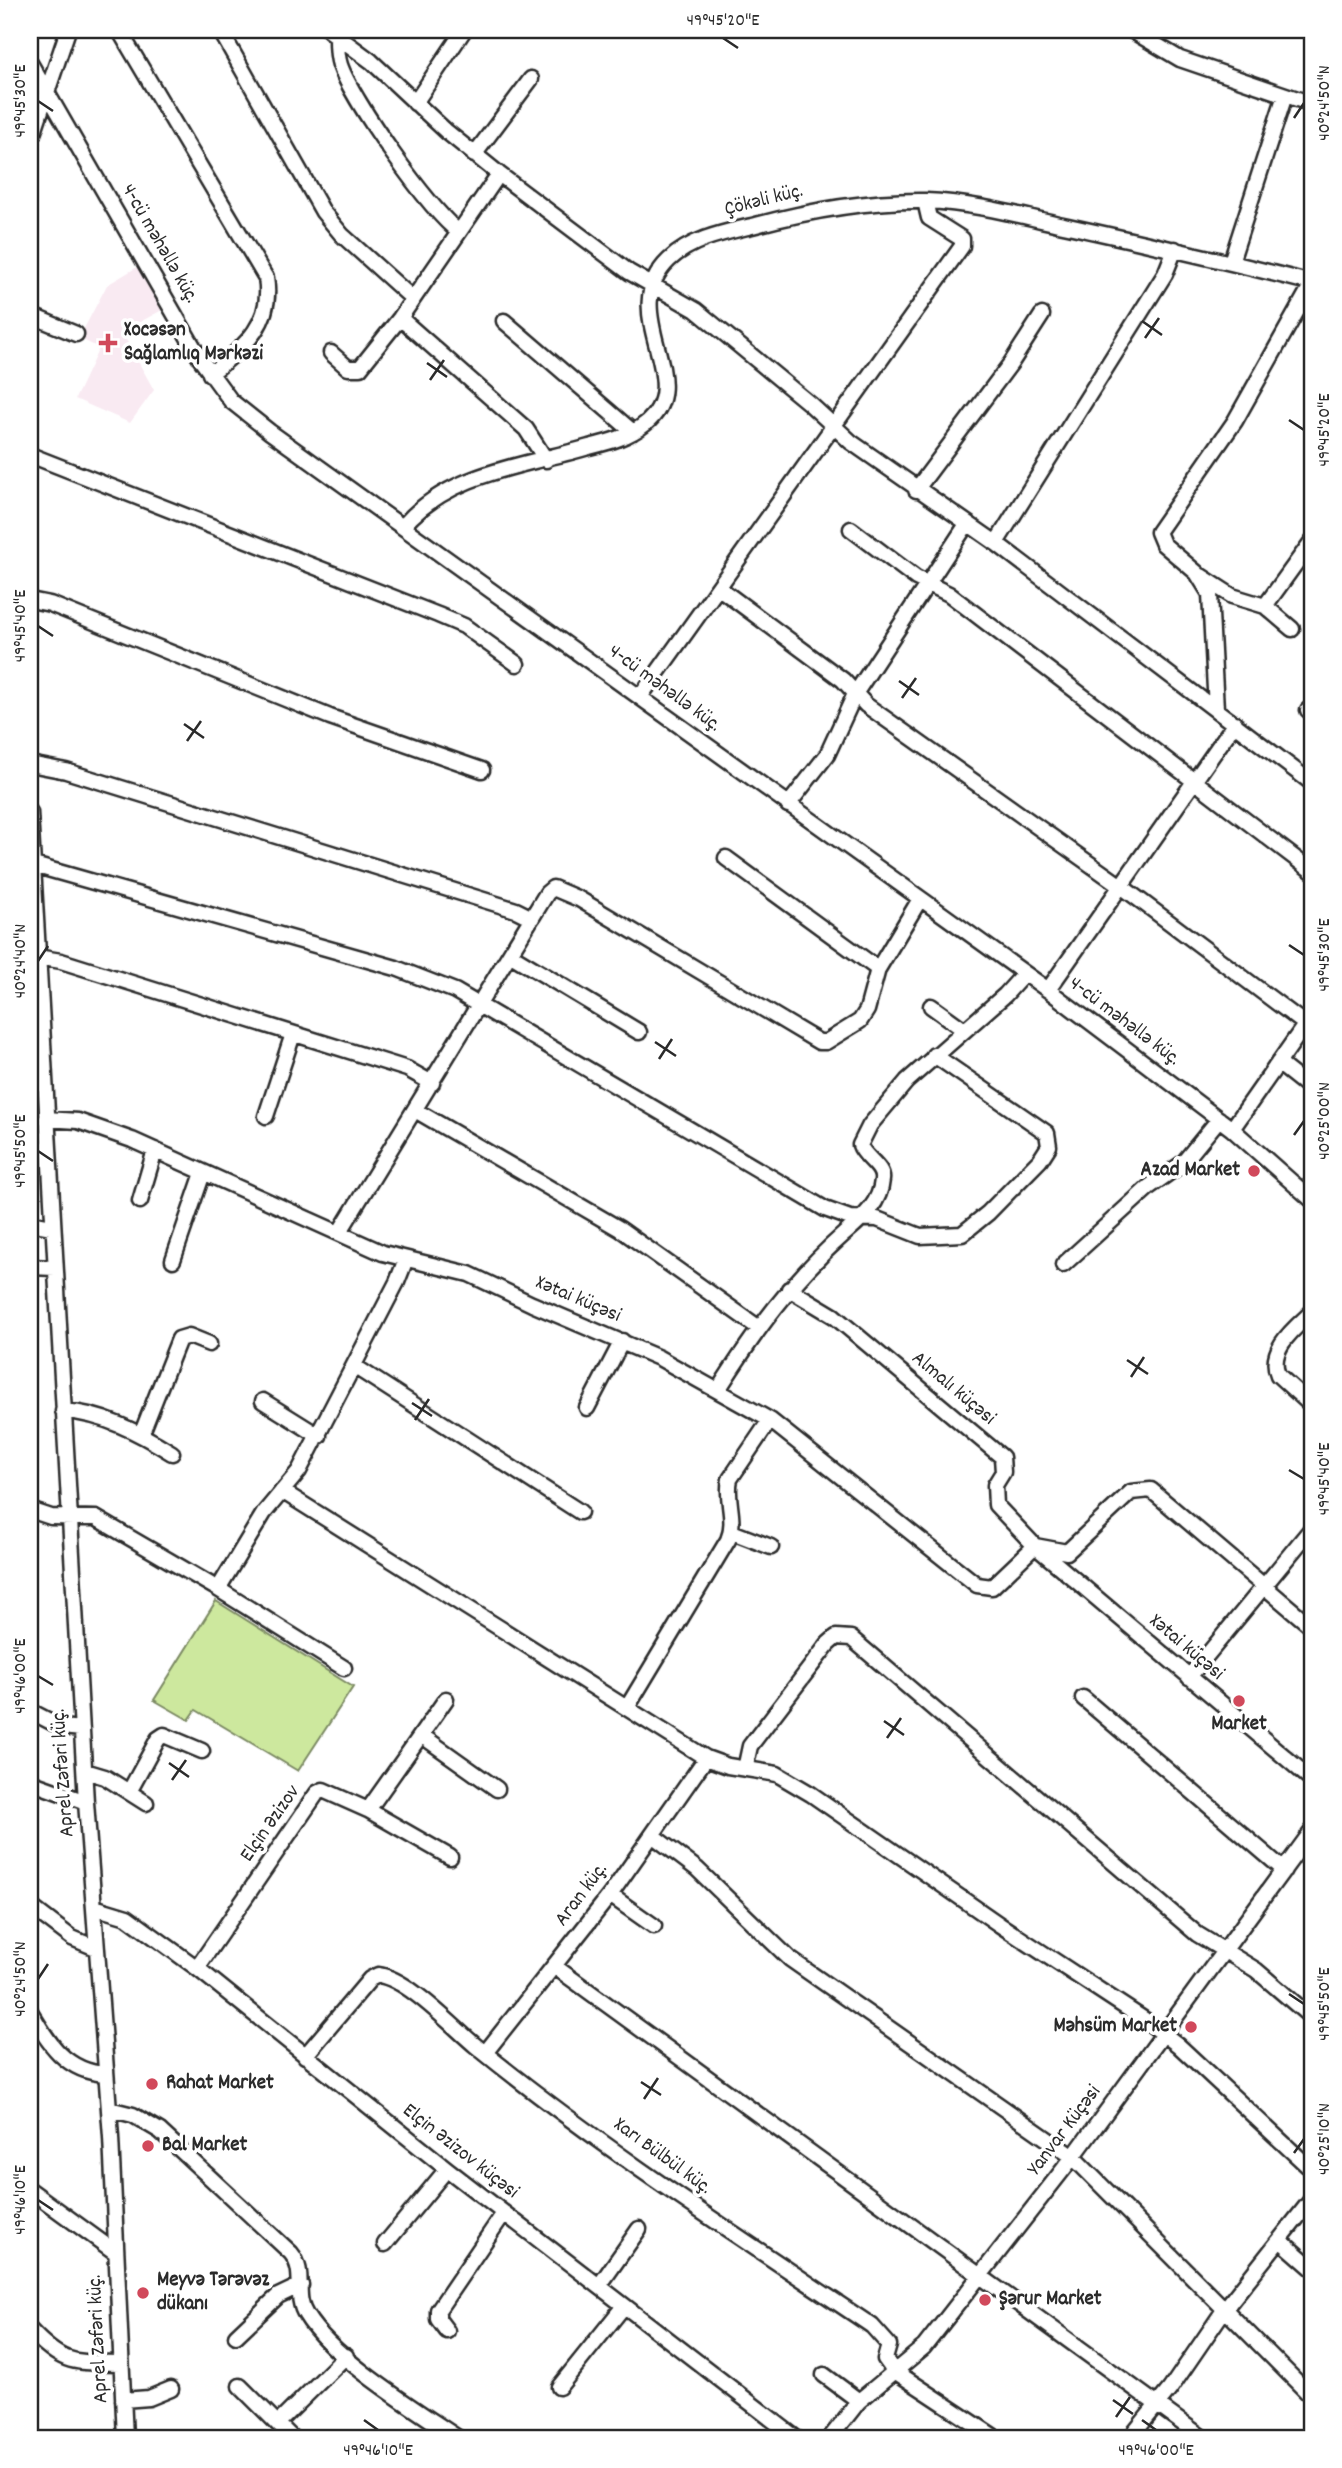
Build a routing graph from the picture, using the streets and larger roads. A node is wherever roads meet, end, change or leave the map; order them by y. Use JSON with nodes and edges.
{"nodes":[{"id":1,"x":68,"y":30,"type":"edge"},
{"id":2,"x":119,"y":30,"type":"edge"},
{"id":3,"x":220,"y":30,"type":"edge"},
{"id":4,"x":464,"y":30,"type":"edge"},
{"id":5,"x":1131,"y":30,"type":"edge"},
{"id":6,"x":333,"y":34,"type":"edge"},
{"id":7,"x":30,"y":63,"type":"edge"},
{"id":8,"x":531,"y":79,"type":"dead end"},
{"id":9,"x":46,"y":89,"type":"junction"},
{"id":10,"x":1285,"y":95,"type":"junction"},
{"id":11,"x":415,"y":103,"type":"junction"},
{"id":12,"x":1312,"y":104,"type":"edge"},
{"id":13,"x":75,"y":139,"type":"junction"},
{"id":14,"x":30,"y":144,"type":"edge"},
{"id":15,"x":474,"y":155,"type":"junction"},
{"id":16,"x":499,"y":174,"type":"junction"},
{"id":17,"x":925,"y":201,"type":"junction"},
{"id":18,"x":458,"y":232,"type":"junction"},
{"id":19,"x":1175,"y":249,"type":"junction"},
{"id":20,"x":1231,"y":262,"type":"junction"},
{"id":21,"x":652,"y":284,"type":"junction"},
{"id":22,"x":1312,"y":284,"type":"edge"},
{"id":23,"x":414,"y":299,"type":"junction"},
{"id":24,"x":30,"y":315,"type":"edge"},
{"id":25,"x":1042,"y":315,"type":"dead end"},
{"id":26,"x":400,"y":318,"type":"junction"},
{"id":27,"x":504,"y":321,"type":"dead end"},
{"id":28,"x":76,"y":334,"type":"dead end"},
{"id":29,"x":331,"y":353,"type":"dead end"},
{"id":30,"x":209,"y":374,"type":"junction"},
{"id":31,"x":833,"y":426,"type":"junction"},
{"id":32,"x":633,"y":432,"type":"junction"},
{"id":33,"x":30,"y":455,"type":"edge"},
{"id":34,"x":546,"y":460,"type":"junction"},
{"id":35,"x":916,"y":490,"type":"junction"},
{"id":36,"x":967,"y":524,"type":"junction"},
{"id":37,"x":403,"y":526,"type":"junction"},
{"id":38,"x":851,"y":529,"type":"dead end"},
{"id":39,"x":1312,"y":541,"type":"edge"},
{"id":40,"x":996,"y":543,"type":"junction"},
{"id":41,"x":1198,"y":573,"type":"junction"},
{"id":42,"x":926,"y":583,"type":"junction"},
{"id":43,"x":719,"y":588,"type":"junction"},
{"id":44,"x":30,"y":600,"type":"edge"},
{"id":45,"x":1242,"y":601,"type":"junction"},
{"id":46,"x":1265,"y":606,"type":"junction"},
{"id":47,"x":1212,"y":618,"type":"junction"},
{"id":48,"x":1292,"y":629,"type":"dead end"},
{"id":49,"x":517,"y":664,"type":"dead end"},
{"id":50,"x":855,"y":694,"type":"junction"},
{"id":51,"x":640,"y":697,"type":"junction"},
{"id":52,"x":1216,"y":709,"type":"junction"},
{"id":53,"x":1235,"y":723,"type":"junction"},
{"id":54,"x":30,"y":765,"type":"edge"},
{"id":55,"x":482,"y":771,"type":"dead end"},
{"id":56,"x":1309,"y":775,"type":"edge"},
{"id":57,"x":1194,"y":781,"type":"junction"},
{"id":58,"x":788,"y":804,"type":"junction"},
{"id":59,"x":30,"y":812,"type":"edge"},
{"id":60,"x":726,"y":858,"type":"dead end"},
{"id":61,"x":31,"y":864,"type":"edge"},
{"id":62,"x":1312,"y":871,"type":"edge"},
{"id":63,"x":1121,"y":886,"type":"junction"},
{"id":64,"x":920,"y":899,"type":"junction"},
{"id":65,"x":532,"y":918,"type":"junction"},
{"id":66,"x":511,"y":955,"type":"junction"},
{"id":67,"x":37,"y":957,"type":"junction"},
{"id":68,"x":878,"y":969,"type":"junction"},
{"id":69,"x":1024,"y":974,"type":"junction"},
{"id":70,"x":1048,"y":990,"type":"junction"},
{"id":71,"x":480,"y":1006,"type":"junction"},
{"id":72,"x":931,"y":1006,"type":"dead end"},
{"id":73,"x":1309,"y":1019,"type":"edge"},
{"id":74,"x":35,"y":1021,"type":"edge"},
{"id":75,"x":963,"y":1029,"type":"junction"},
{"id":76,"x":639,"y":1031,"type":"dead end"},
{"id":77,"x":293,"y":1034,"type":"junction"},
{"id":78,"x":934,"y":1055,"type":"junction"},
{"id":79,"x":1278,"y":1063,"type":"junction"},
{"id":80,"x":432,"y":1083,"type":"junction"},
{"id":81,"x":1312,"y":1090,"type":"edge"},
{"id":82,"x":415,"y":1110,"type":"junction"},
{"id":83,"x":266,"y":1116,"type":"dead end"},
{"id":84,"x":46,"y":1119,"type":"junction"},
{"id":85,"x":1219,"y":1119,"type":"junction"},
{"id":86,"x":1232,"y":1129,"type":"junction"},
{"id":87,"x":155,"y":1150,"type":"junction"},
{"id":88,"x":203,"y":1173,"type":"junction"},
{"id":89,"x":1312,"y":1200,"type":"edge"},
{"id":90,"x":140,"y":1201,"type":"dead end"},
{"id":91,"x":862,"y":1218,"type":"junction"},
{"id":92,"x":30,"y":1223,"type":"edge"},
{"id":93,"x":52,"y":1227,"type":"junction"},
{"id":94,"x":338,"y":1233,"type":"junction"},
{"id":95,"x":406,"y":1259,"type":"junction"},
{"id":96,"x":173,"y":1260,"type":"dead end"},
{"id":97,"x":1063,"y":1265,"type":"dead end"},
{"id":98,"x":30,"y":1267,"type":"edge"},
{"id":99,"x":55,"y":1268,"type":"junction"},
{"id":100,"x":789,"y":1289,"type":"junction"},
{"id":101,"x":1312,"y":1312,"type":"edge"},
{"id":102,"x":758,"y":1328,"type":"junction"},
{"id":103,"x":622,"y":1341,"type":"junction"},
{"id":104,"x":208,"y":1344,"type":"dead end"},
{"id":105,"x":355,"y":1366,"type":"junction"},
{"id":106,"x":718,"y":1390,"type":"junction"},
{"id":107,"x":263,"y":1401,"type":"dead end"},
{"id":108,"x":1312,"y":1406,"type":"edge"},
{"id":109,"x":587,"y":1408,"type":"dead end"},
{"id":110,"x":63,"y":1411,"type":"junction"},
{"id":111,"x":770,"y":1420,"type":"junction"},
{"id":112,"x":141,"y":1435,"type":"junction"},
{"id":113,"x":319,"y":1436,"type":"junction"},
{"id":114,"x":172,"y":1453,"type":"dead end"},
{"id":115,"x":282,"y":1491,"type":"junction"},
{"id":116,"x":30,"y":1510,"type":"edge"},
{"id":117,"x":580,"y":1512,"type":"dead end"},
{"id":118,"x":71,"y":1516,"type":"junction"},
{"id":119,"x":1312,"y":1528,"type":"edge"},
{"id":120,"x":732,"y":1532,"type":"junction"},
{"id":121,"x":1035,"y":1546,"type":"junction"},
{"id":122,"x":771,"y":1548,"type":"dead end"},
{"id":123,"x":1263,"y":1587,"type":"junction"},
{"id":124,"x":218,"y":1589,"type":"junction"},
{"id":125,"x":1312,"y":1627,"type":"edge"},
{"id":126,"x":344,"y":1668,"type":"dead end"},
{"id":127,"x":1189,"y":1677,"type":"junction"},
{"id":128,"x":1083,"y":1698,"type":"dead end"},
{"id":129,"x":446,"y":1699,"type":"dead end"},
{"id":130,"x":628,"y":1706,"type":"junction"},
{"id":131,"x":30,"y":1711,"type":"edge"},
{"id":132,"x":82,"y":1729,"type":"junction"},
{"id":133,"x":421,"y":1735,"type":"junction"},
{"id":134,"x":202,"y":1751,"type":"dead end"},
{"id":135,"x":706,"y":1758,"type":"junction"},
{"id":136,"x":745,"y":1769,"type":"junction"},
{"id":137,"x":85,"y":1772,"type":"junction"},
{"id":138,"x":1312,"y":1780,"type":"edge"},
{"id":139,"x":30,"y":1782,"type":"edge"},
{"id":140,"x":497,"y":1789,"type":"dead end"},
{"id":141,"x":129,"y":1792,"type":"junction"},
{"id":142,"x":86,"y":1802,"type":"junction"},
{"id":143,"x":146,"y":1803,"type":"dead end"},
{"id":144,"x":368,"y":1810,"type":"junction"},
{"id":145,"x":1312,"y":1831,"type":"edge"},
{"id":146,"x":652,"y":1835,"type":"junction"},
{"id":147,"x":1301,"y":1847,"type":"junction"},
{"id":148,"x":450,"y":1857,"type":"dead end"},
{"id":149,"x":1312,"y":1857,"type":"edge"},
{"id":150,"x":1284,"y":1870,"type":"junction"},
{"id":151,"x":611,"y":1895,"type":"junction"},
{"id":152,"x":94,"y":1907,"type":"junction"},
{"id":153,"x":34,"y":1909,"type":"dead end"},
{"id":154,"x":654,"y":1926,"type":"dead end"},
{"id":155,"x":96,"y":1948,"type":"junction"},
{"id":156,"x":1224,"y":1951,"type":"junction"},
{"id":157,"x":554,"y":1966,"type":"junction"},
{"id":158,"x":197,"y":1968,"type":"junction"},
{"id":159,"x":30,"y":2011,"type":"edge"},
{"id":160,"x":1312,"y":2018,"type":"edge"},
{"id":161,"x":1163,"y":2034,"type":"junction"},
{"id":162,"x":485,"y":2053,"type":"junction"},
{"id":163,"x":305,"y":2056,"type":"junction"},
{"id":164,"x":106,"y":2074,"type":"junction"},
{"id":165,"x":109,"y":2109,"type":"junction"},
{"id":166,"x":1073,"y":2157,"type":"junction"},
{"id":167,"x":447,"y":2169,"type":"junction"},
{"id":168,"x":1312,"y":2170,"type":"edge"},
{"id":169,"x":30,"y":2190,"type":"edge"},
{"id":170,"x":1312,"y":2199,"type":"edge"},
{"id":171,"x":504,"y":2213,"type":"junction"},
{"id":172,"x":639,"y":2229,"type":"dead end"},
{"id":173,"x":1280,"y":2240,"type":"junction"},
{"id":174,"x":385,"y":2244,"type":"dead end"},
{"id":175,"x":115,"y":2252,"type":"junction"},
{"id":176,"x":1312,"y":2268,"type":"edge"},
{"id":177,"x":980,"y":2276,"type":"junction"},
{"id":178,"x":300,"y":2285,"type":"junction"},
{"id":179,"x":599,"y":2286,"type":"junction"},
{"id":180,"x":624,"y":2306,"type":"junction"},
{"id":181,"x":1224,"y":2310,"type":"junction"},
{"id":182,"x":30,"y":2330,"type":"edge"},
{"id":183,"x":447,"y":2331,"type":"dead end"},
{"id":184,"x":236,"y":2336,"type":"dead end"},
{"id":185,"x":346,"y":2356,"type":"junction"},
{"id":186,"x":121,"y":2363,"type":"junction"},
{"id":187,"x":893,"y":2370,"type":"junction"},
{"id":188,"x":824,"y":2375,"type":"dead end"},
{"id":189,"x":240,"y":2386,"type":"dead end"},
{"id":190,"x":559,"y":2387,"type":"dead end"},
{"id":191,"x":171,"y":2389,"type":"dead end"},
{"id":192,"x":1312,"y":2397,"type":"edge"},
{"id":193,"x":123,"y":2400,"type":"junction"},
{"id":194,"x":859,"y":2400,"type":"junction"},
{"id":195,"x":1159,"y":2404,"type":"junction"},
{"id":196,"x":278,"y":2423,"type":"junction"},
{"id":197,"x":125,"y":2438,"type":"edge"},
{"id":198,"x":292,"y":2438,"type":"edge"},
{"id":199,"x":458,"y":2438,"type":"edge"},
{"id":200,"x":796,"y":2438,"type":"edge"},
{"id":201,"x":830,"y":2438,"type":"edge"},
{"id":202,"x":996,"y":2438,"type":"edge"},
{"id":203,"x":1130,"y":2438,"type":"edge"},
{"id":204,"x":1203,"y":2438,"type":"edge"}],
"edges":[{"from":1,"to":9,"type":"street"},
{"from":2,"to":30,"type":"street"},
{"from":3,"to":23,"type":"street"},
{"from":4,"to":11,"type":"street"},
{"from":5,"to":10,"type":"street"},
{"from":6,"to":11,"type":"street"},
{"from":6,"to":18,"type":"street"},
{"from":7,"to":9,"type":"street","name":"4-cü məhəllə küç."},
{"from":8,"to":15,"type":"street"},
{"from":9,"to":13,"type":"street","name":"4-cü məhəllə küç."},
{"from":9,"to":14,"type":"street"},
{"from":10,"to":12,"type":"street"},
{"from":10,"to":20,"type":"street"},
{"from":11,"to":15,"type":"street"},
{"from":13,"to":14,"type":"street"},
{"from":13,"to":30,"type":"street","name":"4-cü məhəllə küç."},
{"from":15,"to":16,"type":"street"},
{"from":16,"to":18,"type":"street"},
{"from":16,"to":21,"type":"street"},
{"from":17,"to":19,"type":"street","name":"Çökəli küç."},
{"from":17,"to":21,"type":"street","name":"Çökəli küç."},
{"from":17,"to":31,"type":"street"},
{"from":18,"to":23,"type":"street"},
{"from":19,"to":20,"type":"street","name":"Çökəli küç."},
{"from":19,"to":40,"type":"street"},
{"from":20,"to":22,"type":"street","name":"Çökəli küç."},
{"from":21,"to":31,"type":"street"},
{"from":21,"to":32,"type":"street"},
{"from":22,"to":41,"type":"street"},
{"from":23,"to":26,"type":"street"},
{"from":24,"to":28,"type":"street"},
{"from":25,"to":35,"type":"street"},
{"from":26,"to":29,"type":"street"},
{"from":26,"to":34,"type":"street"},
{"from":27,"to":32,"type":"street"},
{"from":30,"to":37,"type":"street","name":"4-cü məhəllə küç."},
{"from":31,"to":35,"type":"street"},
{"from":31,"to":43,"type":"street"},
{"from":32,"to":34,"type":"street"},
{"from":33,"to":49,"type":"street"},
{"from":34,"to":37,"type":"street"},
{"from":35,"to":36,"type":"street"},
{"from":36,"to":40,"type":"street"},
{"from":36,"to":42,"type":"street"},
{"from":37,"to":51,"type":"street","name":"4-cü məhəllə küç."},
{"from":38,"to":42,"type":"street"},
{"from":39,"to":46,"type":"street"},
{"from":40,"to":52,"type":"street"},
{"from":41,"to":45,"type":"street"},
{"from":41,"to":47,"type":"street"},
{"from":42,"to":50,"type":"street"},
{"from":42,"to":57,"type":"street"},
{"from":43,"to":50,"type":"street"},
{"from":43,"to":51,"type":"street"},
{"from":44,"to":55,"type":"street"},
{"from":45,"to":46,"type":"street"},
{"from":45,"to":47,"type":"street"},
{"from":46,"to":48,"type":"street"},
{"from":47,"to":52,"type":"street"},
{"from":50,"to":58,"type":"street"},
{"from":50,"to":63,"type":"street"},
{"from":51,"to":58,"type":"street","name":"4-cü məhəllə küç."},
{"from":52,"to":53,"type":"street"},
{"from":53,"to":56,"type":"street"},
{"from":53,"to":57,"type":"street"},
{"from":54,"to":65,"type":"street"},
{"from":57,"to":62,"type":"street"},
{"from":57,"to":63,"type":"street"},
{"from":58,"to":64,"type":"street","name":"4-cü məhəllə küç."},
{"from":59,"to":61,"type":"street","name":"Aprel Zəfəri küç."},
{"from":60,"to":68,"type":"street"},
{"from":61,"to":67,"type":"street","name":"Aprel Zəfəri küç."},
{"from":61,"to":71,"type":"street"},
{"from":63,"to":70,"type":"street"},
{"from":63,"to":73,"type":"street"},
{"from":64,"to":68,"type":"street"},
{"from":64,"to":69,"type":"street","name":"4-cü məhəllə küç."},
{"from":65,"to":66,"type":"street"},
{"from":65,"to":68,"type":"street"},
{"from":66,"to":71,"type":"street"},
{"from":66,"to":76,"type":"street"},
{"from":67,"to":74,"type":"street","name":"Aprel Zəfəri küç."},
{"from":67,"to":77,"type":"street"},
{"from":69,"to":70,"type":"street","name":"4-cü məhəllə küç."},
{"from":69,"to":75,"type":"street"},
{"from":70,"to":85,"type":"street","name":"4-cü məhəllə küç."},
{"from":71,"to":80,"type":"street"},
{"from":71,"to":91,"type":"street"},
{"from":72,"to":75,"type":"street"},
{"from":73,"to":79,"type":"street"},
{"from":74,"to":84,"type":"street","name":"Aprel Zəfəri küç."},
{"from":75,"to":78,"type":"street"},
{"from":77,"to":80,"type":"street"},
{"from":77,"to":83,"type":"street"},
{"from":78,"to":91,"type":"street"},
{"from":78,"to":91,"type":"street"},
{"from":79,"to":81,"type":"street"},
{"from":79,"to":86,"type":"street"},
{"from":80,"to":82,"type":"street"},
{"from":82,"to":94,"type":"street"},
{"from":82,"to":102,"type":"street"},
{"from":84,"to":87,"type":"street","name":"Xətai küçəsi"},
{"from":84,"to":93,"type":"street","name":"Aprel Zəfəri küç."},
{"from":85,"to":86,"type":"street","name":"4-cü məhəllə küç."},
{"from":85,"to":97,"type":"street"},
{"from":86,"to":89,"type":"street","name":"4-cü məhəllə küç."},
{"from":87,"to":88,"type":"street","name":"Xətai küçəsi"},
{"from":87,"to":90,"type":"street"},
{"from":88,"to":94,"type":"street","name":"Xətai küçəsi"},
{"from":88,"to":96,"type":"street"},
{"from":91,"to":100,"type":"street"},
{"from":92,"to":93,"type":"street"},
{"from":93,"to":99,"type":"street","name":"Aprel Zəfəri küç."},
{"from":94,"to":95,"type":"street","name":"Xətai küçəsi"},
{"from":95,"to":103,"type":"street","name":"Xətai küçəsi"},
{"from":95,"to":105,"type":"street"},
{"from":98,"to":99,"type":"street"},
{"from":99,"to":110,"type":"street","name":"Aprel Zəfəri küç."},
{"from":100,"to":102,"type":"street"},
{"from":100,"to":121,"type":"street","name":"Almalı küçəsi"},
{"from":101,"to":108,"type":"street"},
{"from":102,"to":106,"type":"street"},
{"from":103,"to":106,"type":"street","name":"Xətai küçəsi"},
{"from":103,"to":109,"type":"street"},
{"from":104,"to":112,"type":"street"},
{"from":105,"to":113,"type":"street"},
{"from":105,"to":117,"type":"street"},
{"from":106,"to":111,"type":"street","name":"Xətai küçəsi"},
{"from":107,"to":113,"type":"street"},
{"from":110,"to":112,"type":"street"},
{"from":110,"to":118,"type":"street","name":"Aprel Zəfəri küç."},
{"from":111,"to":120,"type":"street"},
{"from":111,"to":121,"type":"street","name":"Xətai küçəsi"},
{"from":112,"to":114,"type":"street"},
{"from":113,"to":115,"type":"street"},
{"from":115,"to":124,"type":"street"},
{"from":115,"to":130,"type":"street"},
{"from":116,"to":118,"type":"street"},
{"from":118,"to":124,"type":"street"},
{"from":118,"to":132,"type":"street","name":"Aprel Zəfəri küç."},
{"from":119,"to":123,"type":"street"},
{"from":120,"to":122,"type":"street"},
{"from":120,"to":130,"type":"street"},
{"from":121,"to":123,"type":"street"},
{"from":121,"to":127,"type":"street","name":"Xətai küçəsi"},
{"from":123,"to":125,"type":"street"},
{"from":123,"to":127,"type":"street"},
{"from":124,"to":126,"type":"street"},
{"from":127,"to":138,"type":"street","name":"Xətai küçəsi"},
{"from":128,"to":150,"type":"street"},
{"from":129,"to":133,"type":"street"},
{"from":130,"to":135,"type":"street"},
{"from":131,"to":132,"type":"street"},
{"from":132,"to":137,"type":"street","name":"Aprel Zəfəri küç."},
{"from":133,"to":140,"type":"street"},
{"from":133,"to":144,"type":"street"},
{"from":134,"to":141,"type":"street"},
{"from":135,"to":136,"type":"street"},
{"from":135,"to":146,"type":"street","name":"Aran küç."},
{"from":136,"to":156,"type":"street"},
{"from":136,"to":161,"type":"street"},
{"from":137,"to":141,"type":"street"},
{"from":137,"to":142,"type":"street","name":"Aprel Zəfəri küç."},
{"from":139,"to":142,"type":"street"},
{"from":141,"to":143,"type":"street"},
{"from":142,"to":152,"type":"street","name":"Aprel Zəfəri küç."},
{"from":144,"to":148,"type":"street","name":"Elçin Əzizov"},
{"from":144,"to":158,"type":"street","name":"Elçin Əzizov"},
{"from":145,"to":147,"type":"street","name":"Yanvar Küçəsi"},
{"from":146,"to":151,"type":"street","name":"Aran küç."},
{"from":146,"to":166,"type":"street"},
{"from":147,"to":149,"type":"street"},
{"from":147,"to":150,"type":"street","name":"Yanvar Küçəsi"},
{"from":150,"to":156,"type":"street","name":"Yanvar Küçəsi"},
{"from":151,"to":154,"type":"street"},
{"from":151,"to":157,"type":"street","name":"Aran küç."},
{"from":152,"to":155,"type":"street","name":"Aprel Zəfəri küç."},
{"from":152,"to":158,"type":"street","name":"Elçin Əzizov küçəsi"},
{"from":153,"to":155,"type":"street"},
{"from":155,"to":164,"type":"street","name":"Aprel Zəfəri küç."},
{"from":156,"to":160,"type":"street"},
{"from":156,"to":161,"type":"street","name":"Yanvar Küçəsi"},
{"from":157,"to":162,"type":"street","name":"Aran küç."},
{"from":157,"to":177,"type":"street"},
{"from":158,"to":163,"type":"street","name":"Elçin Əzizov küçəsi"},
{"from":159,"to":164,"type":"street"},
{"from":161,"to":166,"type":"street","name":"Yanvar Küçəsi"},
{"from":161,"to":168,"type":"street"},
{"from":162,"to":163,"type":"street","name":"Xarı Bülbül küç."},
{"from":162,"to":187,"type":"street","name":"Xarı Bülbül küç."},
{"from":163,"to":167,"type":"street","name":"Elçin Əzizov küçəsi"},
{"from":164,"to":165,"type":"street","name":"Aprel Zəfəri küç."},
{"from":165,"to":175,"type":"street","name":"Aprel Zəfəri küç."},
{"from":165,"to":178,"type":"street"},
{"from":166,"to":177,"type":"street","name":"Yanvar Küçəsi"},
{"from":166,"to":181,"type":"street"},
{"from":167,"to":171,"type":"street","name":"Elçin Əzizov küçəsi"},
{"from":167,"to":174,"type":"street"},
{"from":169,"to":175,"type":"street"},
{"from":170,"to":173,"type":"street"},
{"from":171,"to":179,"type":"street","name":"Elçin Əzizov küçəsi"},
{"from":171,"to":183,"type":"street"},
{"from":172,"to":179,"type":"street"},
{"from":173,"to":176,"type":"street"},
{"from":173,"to":181,"type":"street"},
{"from":175,"to":186,"type":"street","name":"Aprel Zəfəri küç."},
{"from":177,"to":187,"type":"street","name":"Yanvar Küçəsi"},
{"from":177,"to":195,"type":"street"},
{"from":178,"to":184,"type":"street"},
{"from":178,"to":185,"type":"street"},
{"from":179,"to":180,"type":"street","name":"Elçin Əzizov küçəsi"},
{"from":180,"to":190,"type":"street"},
{"from":180,"to":200,"type":"street","name":"Elçin Əzizov küçəsi"},
{"from":181,"to":192,"type":"street"},
{"from":181,"to":195,"type":"street"},
{"from":182,"to":186,"type":"street"},
{"from":185,"to":196,"type":"street"},
{"from":185,"to":199,"type":"street"},
{"from":186,"to":193,"type":"street","name":"Aprel Zəfəri küç."},
{"from":187,"to":194,"type":"street","name":"Yanvar Küçəsi"},
{"from":187,"to":202,"type":"street"},
{"from":188,"to":194,"type":"street"},
{"from":189,"to":196,"type":"street"},
{"from":191,"to":193,"type":"street"},
{"from":193,"to":197,"type":"street","name":"Aprel Zəfəri küç."},
{"from":194,"to":201,"type":"street","name":"Yanvar Küçəsi"},
{"from":195,"to":203,"type":"street"},
{"from":195,"to":204,"type":"street"},
{"from":196,"to":198,"type":"street"}]}
